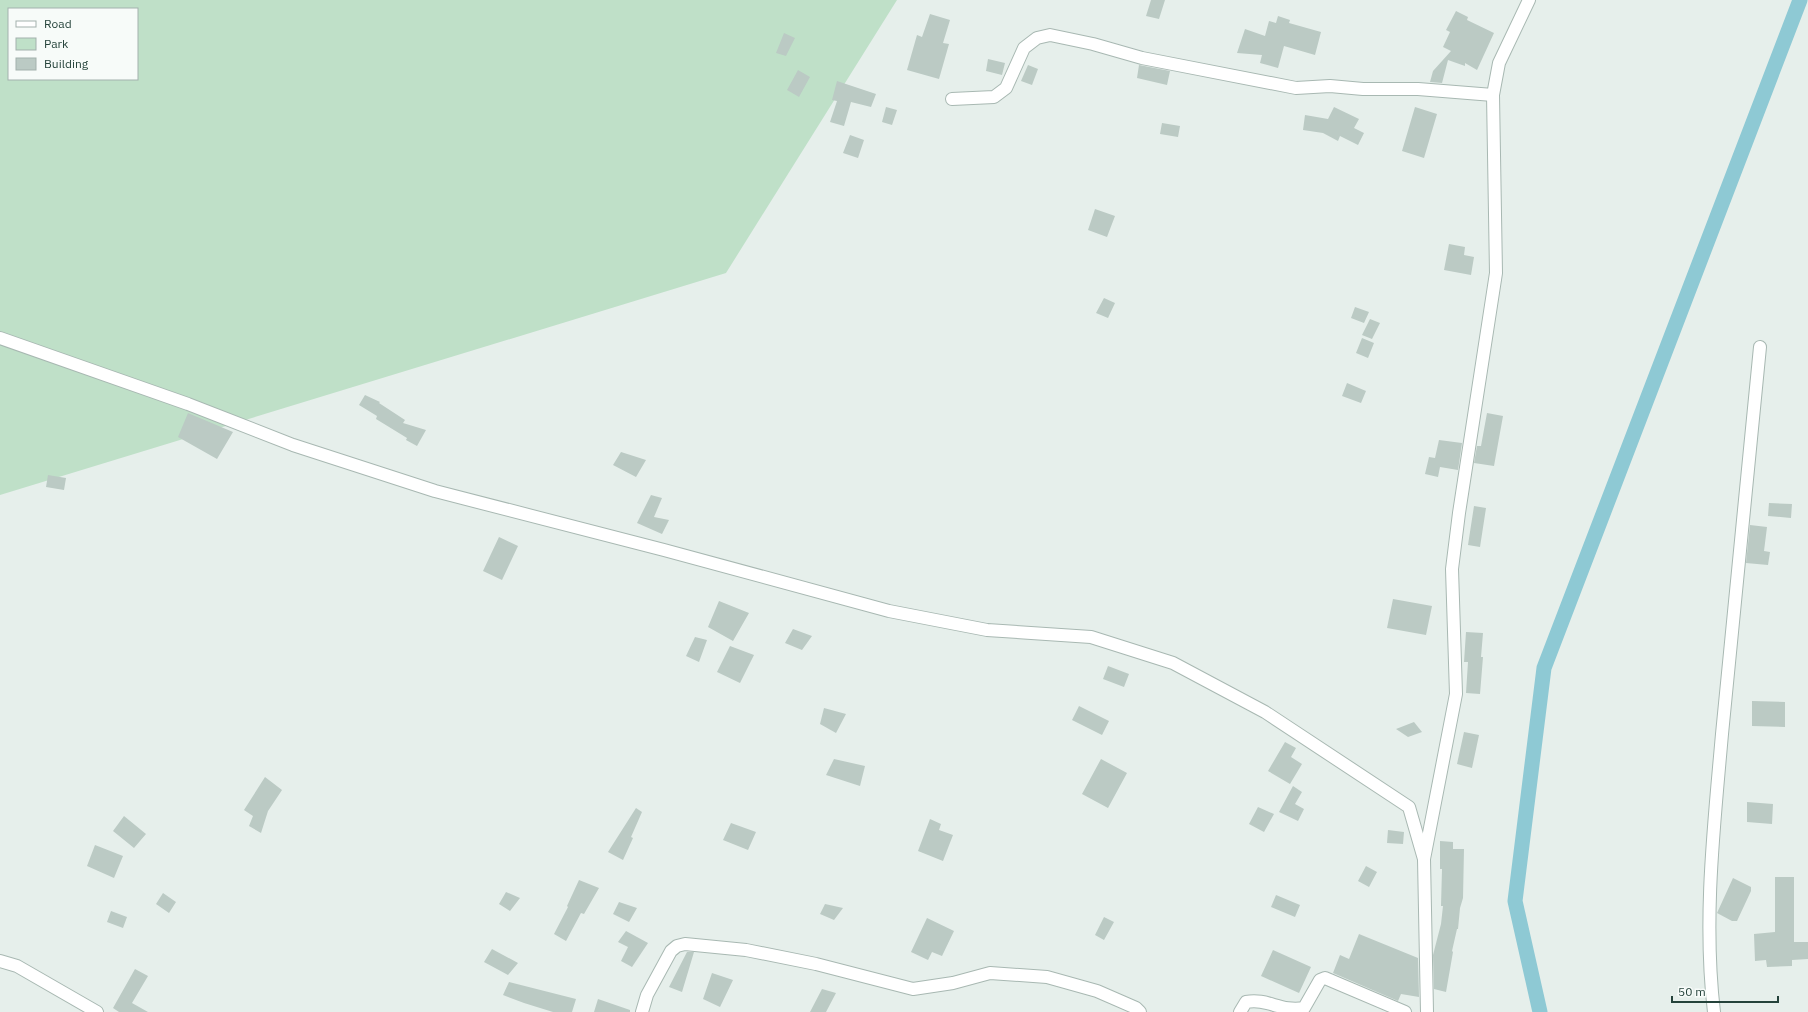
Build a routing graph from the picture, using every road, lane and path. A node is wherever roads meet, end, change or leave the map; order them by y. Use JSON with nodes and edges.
{"nodes":[{"id":1,"x":1529,"y":0,"type":"edge"},
{"id":2,"x":1493,"y":95,"type":"junction"},
{"id":3,"x":952,"y":99,"type":"dead end"},
{"id":4,"x":0,"y":338,"type":"edge"},
{"id":5,"x":1760,"y":347,"type":"dead end"},
{"id":6,"x":1424,"y":859,"type":"junction"},
{"id":7,"x":0,"y":961,"type":"edge"},
{"id":8,"x":97,"y":1012,"type":"edge"},
{"id":9,"x":642,"y":1012,"type":"edge"},
{"id":10,"x":1140,"y":1012,"type":"edge"},
{"id":11,"x":1240,"y":1012,"type":"edge"},
{"id":12,"x":1405,"y":1012,"type":"edge"},
{"id":13,"x":1427,"y":1012,"type":"edge"},
{"id":14,"x":1714,"y":1012,"type":"edge"}],
"edges":[{"from":1,"to":2,"type":"street"},
{"from":2,"to":3,"type":"street"},
{"from":2,"to":6,"type":"street"},
{"from":4,"to":6,"type":"street"},
{"from":5,"to":14,"type":"street"},
{"from":6,"to":13,"type":"street"},
{"from":7,"to":8,"type":"street"},
{"from":9,"to":10,"type":"street"},
{"from":11,"to":12,"type":"street"}]}
